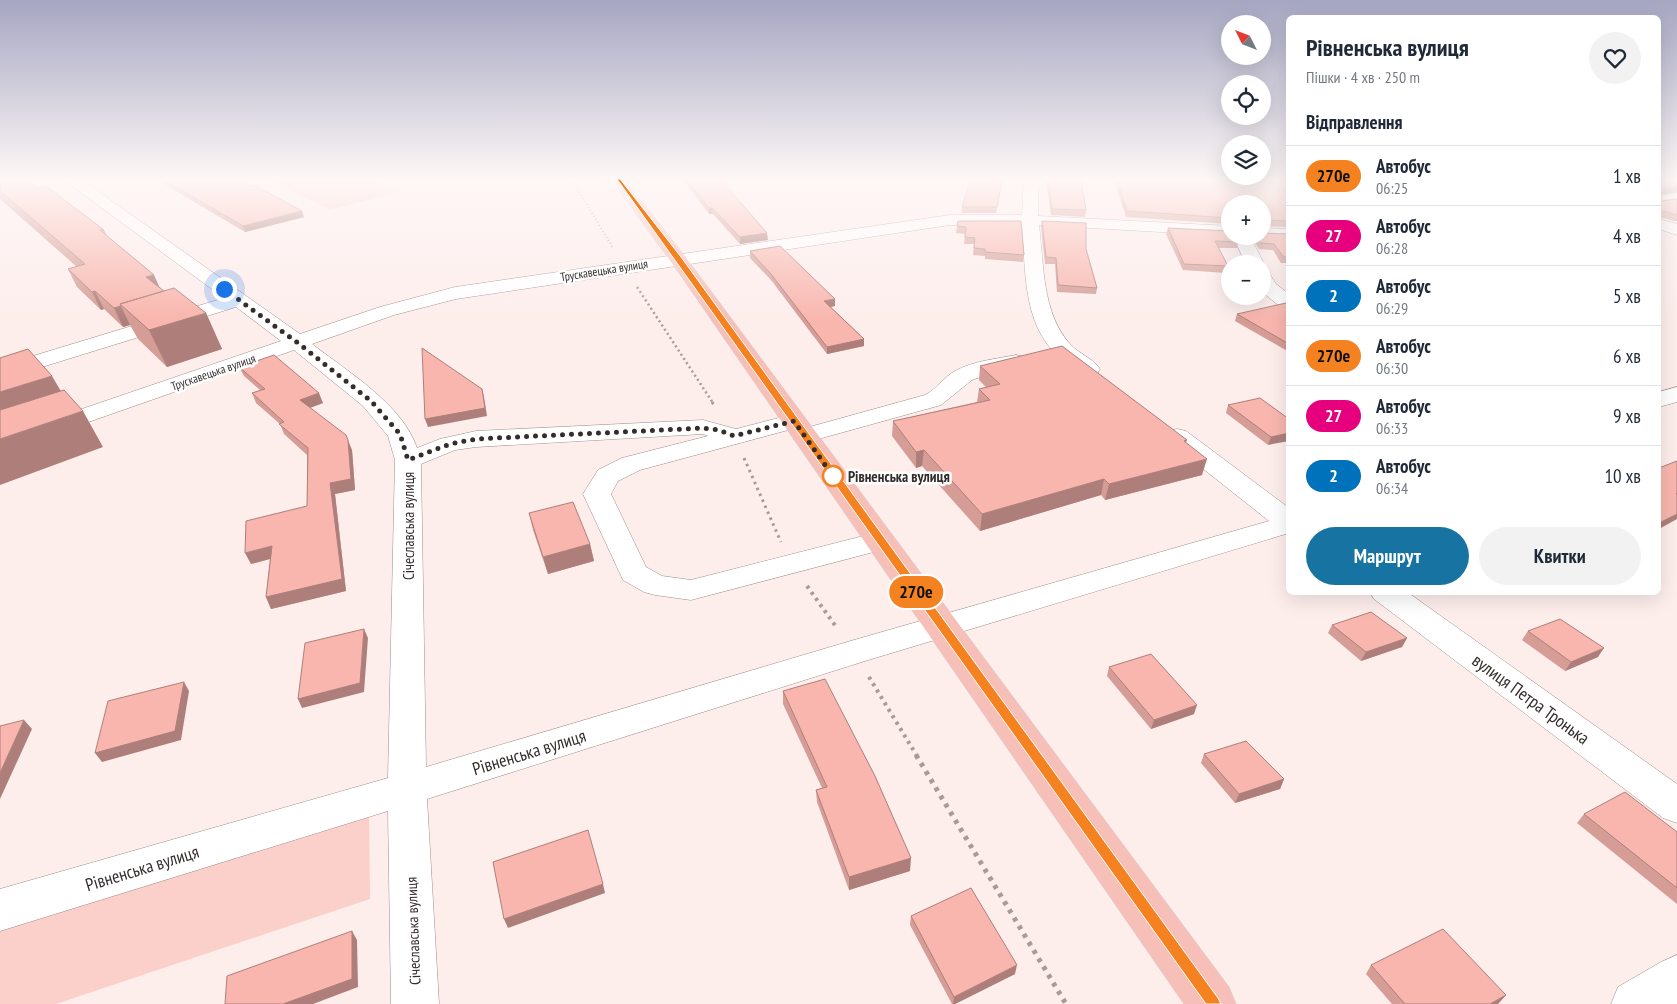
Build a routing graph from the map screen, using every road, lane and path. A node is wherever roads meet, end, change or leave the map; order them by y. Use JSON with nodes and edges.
{"nodes":[{"id":1,"x":138,"y":227,"type":"edge"},
{"id":2,"x":601,"y":227,"type":"edge"},
{"id":3,"x":654,"y":227,"type":"edge"},
{"id":4,"x":902,"y":227,"type":"edge"},
{"id":5,"x":1031,"y":227,"type":"edge"},
{"id":6,"x":1155,"y":227,"type":"edge"},
{"id":7,"x":1221,"y":231,"type":"edge"},
{"id":8,"x":1271,"y":233,"type":"edge"},
{"id":9,"x":1286,"y":234,"type":"edge"},
{"id":10,"x":678,"y":259,"type":"junction"},
{"id":11,"x":625,"y":267,"type":"junction"},
{"id":12,"x":1271,"y":290,"type":"edge"},
{"id":13,"x":239,"y":300,"type":"junction"},
{"id":14,"x":1286,"y":302,"type":"edge"},
{"id":15,"x":298,"y":343,"type":"junction"},
{"id":16,"x":1048,"y":354,"type":"junction"},
{"id":17,"x":0,"y":372,"type":"edge"},
{"id":18,"x":1102,"y":380,"type":"edge"},
{"id":19,"x":1677,"y":394,"type":"edge"},
{"id":20,"x":1661,"y":399,"type":"edge"},
{"id":21,"x":1156,"y":421,"type":"edge"},
{"id":22,"x":799,"y":428,"type":"junction"},
{"id":23,"x":734,"y":436,"type":"junction"},
{"id":24,"x":0,"y":445,"type":"edge"},
{"id":25,"x":408,"y":460,"type":"junction"},
{"id":26,"x":1286,"y":521,"type":"edge"},
{"id":27,"x":1286,"y":524,"type":"edge"},
{"id":28,"x":880,"y":541,"type":"junction"},
{"id":29,"x":791,"y":564,"type":"junction"},
{"id":30,"x":1389,"y":595,"type":"edge"},
{"id":31,"x":941,"y":627,"type":"junction"},
{"id":32,"x":854,"y":652,"type":"junction"},
{"id":33,"x":407,"y":789,"type":"junction"},
{"id":34,"x":1677,"y":806,"type":"edge"},
{"id":35,"x":0,"y":910,"type":"edge"},
{"id":36,"x":1677,"y":978,"type":"edge"},
{"id":37,"x":416,"y":1004,"type":"edge"},
{"id":38,"x":1066,"y":1004,"type":"edge"},
{"id":39,"x":1212,"y":1004,"type":"edge"},
{"id":40,"x":1634,"y":1004,"type":"edge"}],
"edges":[{"from":1,"to":13,"type":"street","name":"Січеславська вулиця"},
{"from":2,"to":11,"type":"path"},
{"from":3,"to":10,"type":"main road"},
{"from":4,"to":10,"type":"street","name":"Трускавецька вулиця"},
{"from":5,"to":16,"type":"street"},
{"from":6,"to":7,"type":"street","name":"Трускавецька вулиця"},
{"from":8,"to":9,"type":"street"},
{"from":10,"to":11,"type":"street","name":"Трускавецька вулиця"},
{"from":10,"to":22,"type":"main road"},
{"from":11,"to":15,"type":"street","name":"Трускавецька вулиця"},
{"from":11,"to":23,"type":"path"},
{"from":12,"to":14,"type":"street"},
{"from":13,"to":15,"type":"street","name":"Січеславська вулиця"},
{"from":13,"to":17,"type":"street"},
{"from":15,"to":24,"type":"street","name":"Трускавецька вулиця"},
{"from":15,"to":25,"type":"street","name":"Січеславська вулиця"},
{"from":16,"to":18,"type":"street"},
{"from":16,"to":22,"type":"street"},
{"from":19,"to":20,"type":"street"},
{"from":21,"to":26,"type":"street"},
{"from":22,"to":23,"type":"street"},
{"from":22,"to":28,"type":"main road"},
{"from":23,"to":25,"type":"street"},
{"from":23,"to":29,"type":"path"},
{"from":23,"to":29,"type":"street"},
{"from":25,"to":33,"type":"street","name":"Січеславська вулиця"},
{"from":27,"to":31,"type":"street","name":"Рівненська вулиця"},
{"from":28,"to":29,"type":"street"},
{"from":28,"to":31,"type":"main road"},
{"from":29,"to":32,"type":"path"},
{"from":30,"to":34,"type":"street","name":"вулиця Петра Тронька"},
{"from":31,"to":32,"type":"street","name":"Рівненська вулиця"},
{"from":31,"to":39,"type":"main road"},
{"from":32,"to":33,"type":"street","name":"Рівненська вулиця"},
{"from":32,"to":38,"type":"path"},
{"from":33,"to":35,"type":"street","name":"Рівненська вулиця"},
{"from":33,"to":37,"type":"street","name":"Січеславська вулиця"},
{"from":36,"to":40,"type":"street"}]}
